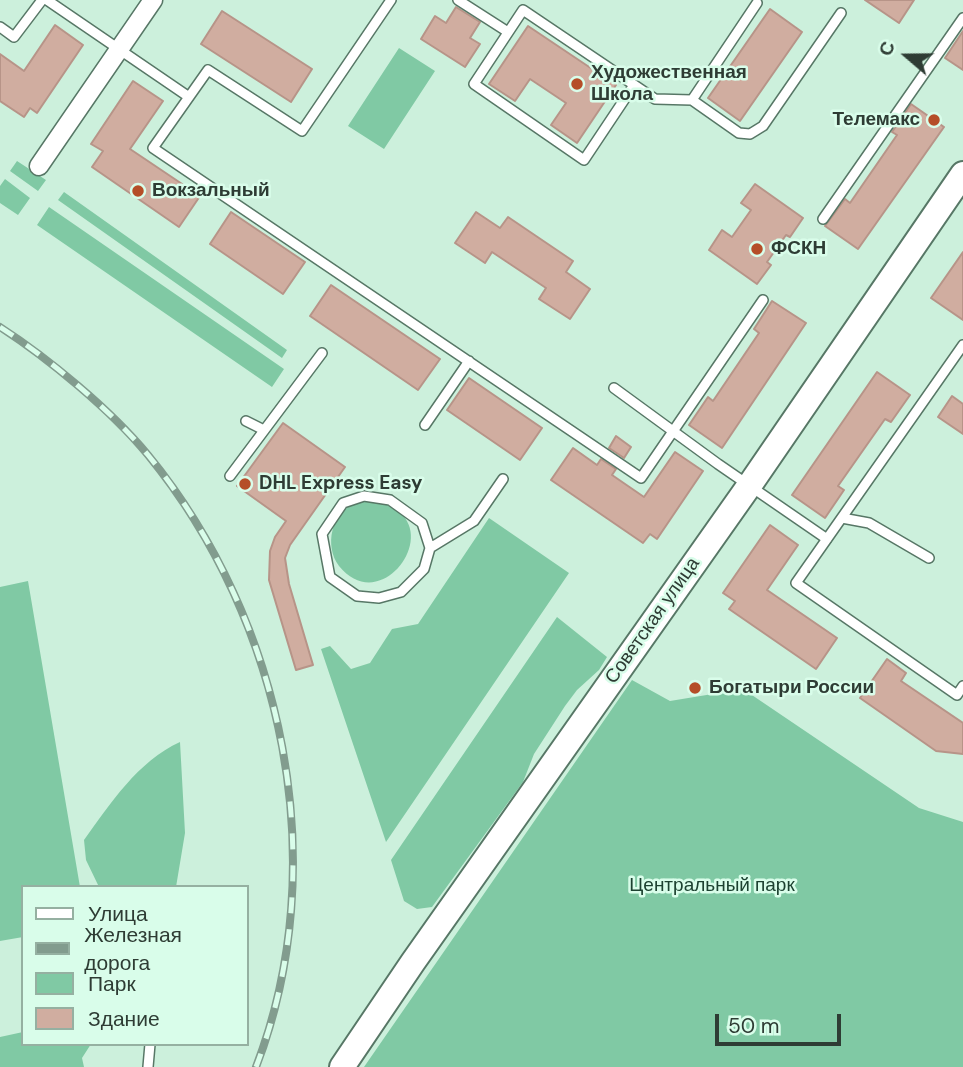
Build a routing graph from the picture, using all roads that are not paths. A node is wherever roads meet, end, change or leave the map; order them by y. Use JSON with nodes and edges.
{"nodes":[{"id":1,"x":42,"y":0,"type":"edge"},
{"id":2,"x":47,"y":0,"type":"edge"},
{"id":3,"x":153,"y":0,"type":"edge"},
{"id":4,"x":458,"y":0,"type":"edge"},
{"id":5,"x":389,"y":1,"type":"edge"},
{"id":6,"x":757,"y":3,"type":"dead end"},
{"id":7,"x":841,"y":13,"type":"dead end"},
{"id":8,"x":963,"y":18,"type":"edge"},
{"id":9,"x":0,"y":27,"type":"edge"},
{"id":10,"x":508,"y":32,"type":"junction"},
{"id":11,"x":120,"y":48,"type":"junction"},
{"id":12,"x":634,"y":85,"type":"junction"},
{"id":13,"x":189,"y":97,"type":"junction"},
{"id":14,"x":692,"y":100,"type":"junction"},
{"id":15,"x":39,"y":166,"type":"dead end"},
{"id":16,"x":963,"y":174,"type":"edge"},
{"id":17,"x":823,"y":219,"type":"dead end"},
{"id":18,"x":763,"y":300,"type":"dead end"},
{"id":19,"x":963,"y":345,"type":"edge"},
{"id":20,"x":322,"y":353,"type":"dead end"},
{"id":21,"x":469,"y":361,"type":"junction"},
{"id":22,"x":614,"y":388,"type":"dead end"},
{"id":23,"x":246,"y":421,"type":"dead end"},
{"id":24,"x":425,"y":425,"type":"dead end"},
{"id":25,"x":264,"y":430,"type":"junction"},
{"id":26,"x":673,"y":432,"type":"junction"},
{"id":27,"x":230,"y":476,"type":"dead end"},
{"id":28,"x":503,"y":479,"type":"dead end"},
{"id":29,"x":749,"y":486,"type":"junction"},
{"id":30,"x":842,"y":518,"type":"junction"},
{"id":31,"x":827,"y":539,"type":"junction"},
{"id":32,"x":430,"y":548,"type":"junction"},
{"id":33,"x":929,"y":558,"type":"dead end"},
{"id":34,"x":963,"y":686,"type":"edge"},
{"id":35,"x":150,"y":1046,"type":"edge"},
{"id":36,"x":149,"y":1067,"type":"edge"},
{"id":37,"x":342,"y":1067,"type":"edge"}],
"edges":[{"from":1,"to":9,"type":"lane"},
{"from":2,"to":11,"type":"lane"},
{"from":3,"to":11,"type":"street"},
{"from":4,"to":10,"type":"lane"},
{"from":5,"to":13,"type":"lane"},
{"from":6,"to":14,"type":"lane"},
{"from":7,"to":14,"type":"lane"},
{"from":8,"to":17,"type":"lane"},
{"from":10,"to":12,"type":"lane"},
{"from":10,"to":12,"type":"lane"},
{"from":11,"to":13,"type":"lane"},
{"from":11,"to":15,"type":"street"},
{"from":12,"to":14,"type":"lane"},
{"from":13,"to":21,"type":"lane"},
{"from":16,"to":29,"type":"main road","name":"Советская улица"},
{"from":18,"to":26,"type":"lane"},
{"from":19,"to":30,"type":"lane"},
{"from":20,"to":25,"type":"lane"},
{"from":21,"to":24,"type":"lane"},
{"from":21,"to":26,"type":"lane"},
{"from":22,"to":26,"type":"lane"},
{"from":23,"to":25,"type":"lane"},
{"from":25,"to":27,"type":"lane"},
{"from":26,"to":29,"type":"lane"},
{"from":28,"to":32,"type":"lane"},
{"from":29,"to":31,"type":"lane"},
{"from":29,"to":37,"type":"main road","name":"Советская улица"},
{"from":30,"to":31,"type":"lane"},
{"from":30,"to":33,"type":"lane"},
{"from":31,"to":34,"type":"lane"},
{"from":32,"to":32,"type":"lane"},
{"from":35,"to":36,"type":"lane"}]}
